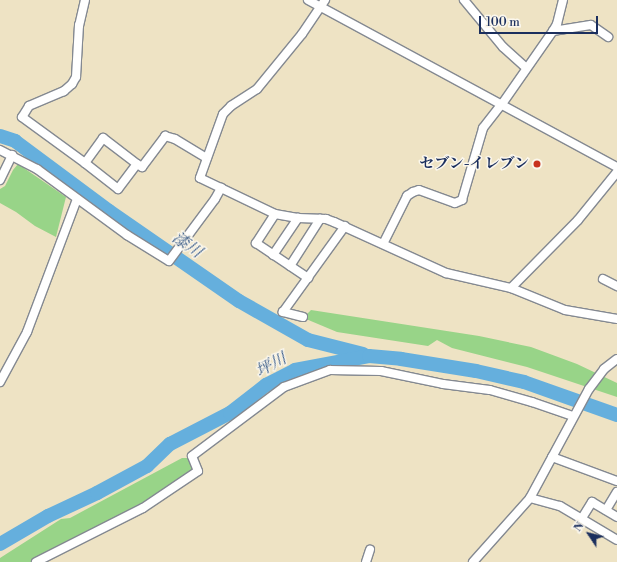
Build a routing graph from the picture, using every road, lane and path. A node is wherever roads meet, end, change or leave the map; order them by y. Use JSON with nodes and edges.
{"nodes":[{"id":1,"x":85,"y":0,"type":"edge"},
{"id":2,"x":308,"y":0,"type":"edge"},
{"id":3,"x":464,"y":0,"type":"edge"},
{"id":4,"x":563,"y":0,"type":"edge"},
{"id":5,"x":323,"y":4,"type":"edge"},
{"id":6,"x":553,"y":31,"type":"junction"},
{"id":7,"x":608,"y":37,"type":"dead end"},
{"id":8,"x":526,"y":68,"type":"junction"},
{"id":9,"x":502,"y":104,"type":"junction"},
{"id":10,"x":0,"y":150,"type":"edge"},
{"id":11,"x":12,"y":155,"type":"junction"},
{"id":12,"x":207,"y":158,"type":"junction"},
{"id":13,"x":85,"y":163,"type":"junction"},
{"id":14,"x":137,"y":164,"type":"junction"},
{"id":15,"x":617,"y":167,"type":"edge"},
{"id":16,"x":617,"y":172,"type":"edge"},
{"id":17,"x":0,"y":180,"type":"edge"},
{"id":18,"x":220,"y":188,"type":"junction"},
{"id":19,"x":77,"y":199,"type":"junction"},
{"id":20,"x":275,"y":214,"type":"junction"},
{"id":21,"x":298,"y":218,"type":"junction"},
{"id":22,"x":320,"y":219,"type":"junction"},
{"id":23,"x":345,"y":226,"type":"junction"},
{"id":24,"x":384,"y":244,"type":"junction"},
{"id":25,"x":273,"y":254,"type":"junction"},
{"id":26,"x":290,"y":266,"type":"junction"},
{"id":27,"x":308,"y":278,"type":"junction"},
{"id":28,"x":603,"y":279,"type":"dead end"},
{"id":29,"x":617,"y":286,"type":"edge"},
{"id":30,"x":511,"y":288,"type":"junction"},
{"id":31,"x":303,"y":316,"type":"dead end"},
{"id":32,"x":617,"y":319,"type":"edge"},
{"id":33,"x":617,"y":360,"type":"edge"},
{"id":34,"x":0,"y":382,"type":"edge"},
{"id":35,"x":573,"y":416,"type":"junction"},
{"id":36,"x":552,"y":457,"type":"junction"},
{"id":37,"x":617,"y":481,"type":"edge"},
{"id":38,"x":617,"y":492,"type":"edge"},
{"id":39,"x":530,"y":498,"type":"junction"},
{"id":40,"x":606,"y":510,"type":"junction"},
{"id":41,"x":617,"y":517,"type":"edge"},
{"id":42,"x":582,"y":518,"type":"junction"},
{"id":43,"x":617,"y":540,"type":"edge"},
{"id":44,"x":370,"y":550,"type":"dead end"},
{"id":45,"x":36,"y":562,"type":"edge"},
{"id":46,"x":366,"y":562,"type":"edge"},
{"id":47,"x":473,"y":562,"type":"edge"}],
"edges":[{"from":1,"to":13,"type":"street"},
{"from":2,"to":5,"type":"street"},
{"from":3,"to":8,"type":"street"},
{"from":4,"to":6,"type":"street"},
{"from":5,"to":9,"type":"street"},
{"from":5,"to":12,"type":"street"},
{"from":6,"to":7,"type":"street"},
{"from":6,"to":8,"type":"street"},
{"from":8,"to":9,"type":"street"},
{"from":9,"to":15,"type":"street"},
{"from":9,"to":24,"type":"street"},
{"from":10,"to":11,"type":"street"},
{"from":11,"to":17,"type":"street"},
{"from":11,"to":19,"type":"street"},
{"from":12,"to":14,"type":"street"},
{"from":12,"to":18,"type":"street"},
{"from":13,"to":14,"type":"street"},
{"from":13,"to":14,"type":"street"},
{"from":16,"to":30,"type":"street"},
{"from":18,"to":19,"type":"street"},
{"from":18,"to":20,"type":"street"},
{"from":19,"to":34,"type":"street"},
{"from":20,"to":21,"type":"street"},
{"from":20,"to":25,"type":"street"},
{"from":21,"to":22,"type":"street"},
{"from":21,"to":25,"type":"street"},
{"from":22,"to":23,"type":"street"},
{"from":22,"to":26,"type":"street"},
{"from":23,"to":24,"type":"street"},
{"from":23,"to":27,"type":"street"},
{"from":24,"to":30,"type":"street"},
{"from":25,"to":26,"type":"street"},
{"from":26,"to":27,"type":"street"},
{"from":27,"to":31,"type":"street"},
{"from":28,"to":29,"type":"street"},
{"from":30,"to":32,"type":"street"},
{"from":33,"to":35,"type":"street"},
{"from":35,"to":36,"type":"street"},
{"from":35,"to":45,"type":"street"},
{"from":36,"to":37,"type":"street"},
{"from":36,"to":39,"type":"street"},
{"from":38,"to":40,"type":"street"},
{"from":39,"to":42,"type":"street"},
{"from":39,"to":47,"type":"street"},
{"from":40,"to":41,"type":"street"},
{"from":40,"to":42,"type":"street"},
{"from":42,"to":43,"type":"street"},
{"from":44,"to":46,"type":"street"}]}
